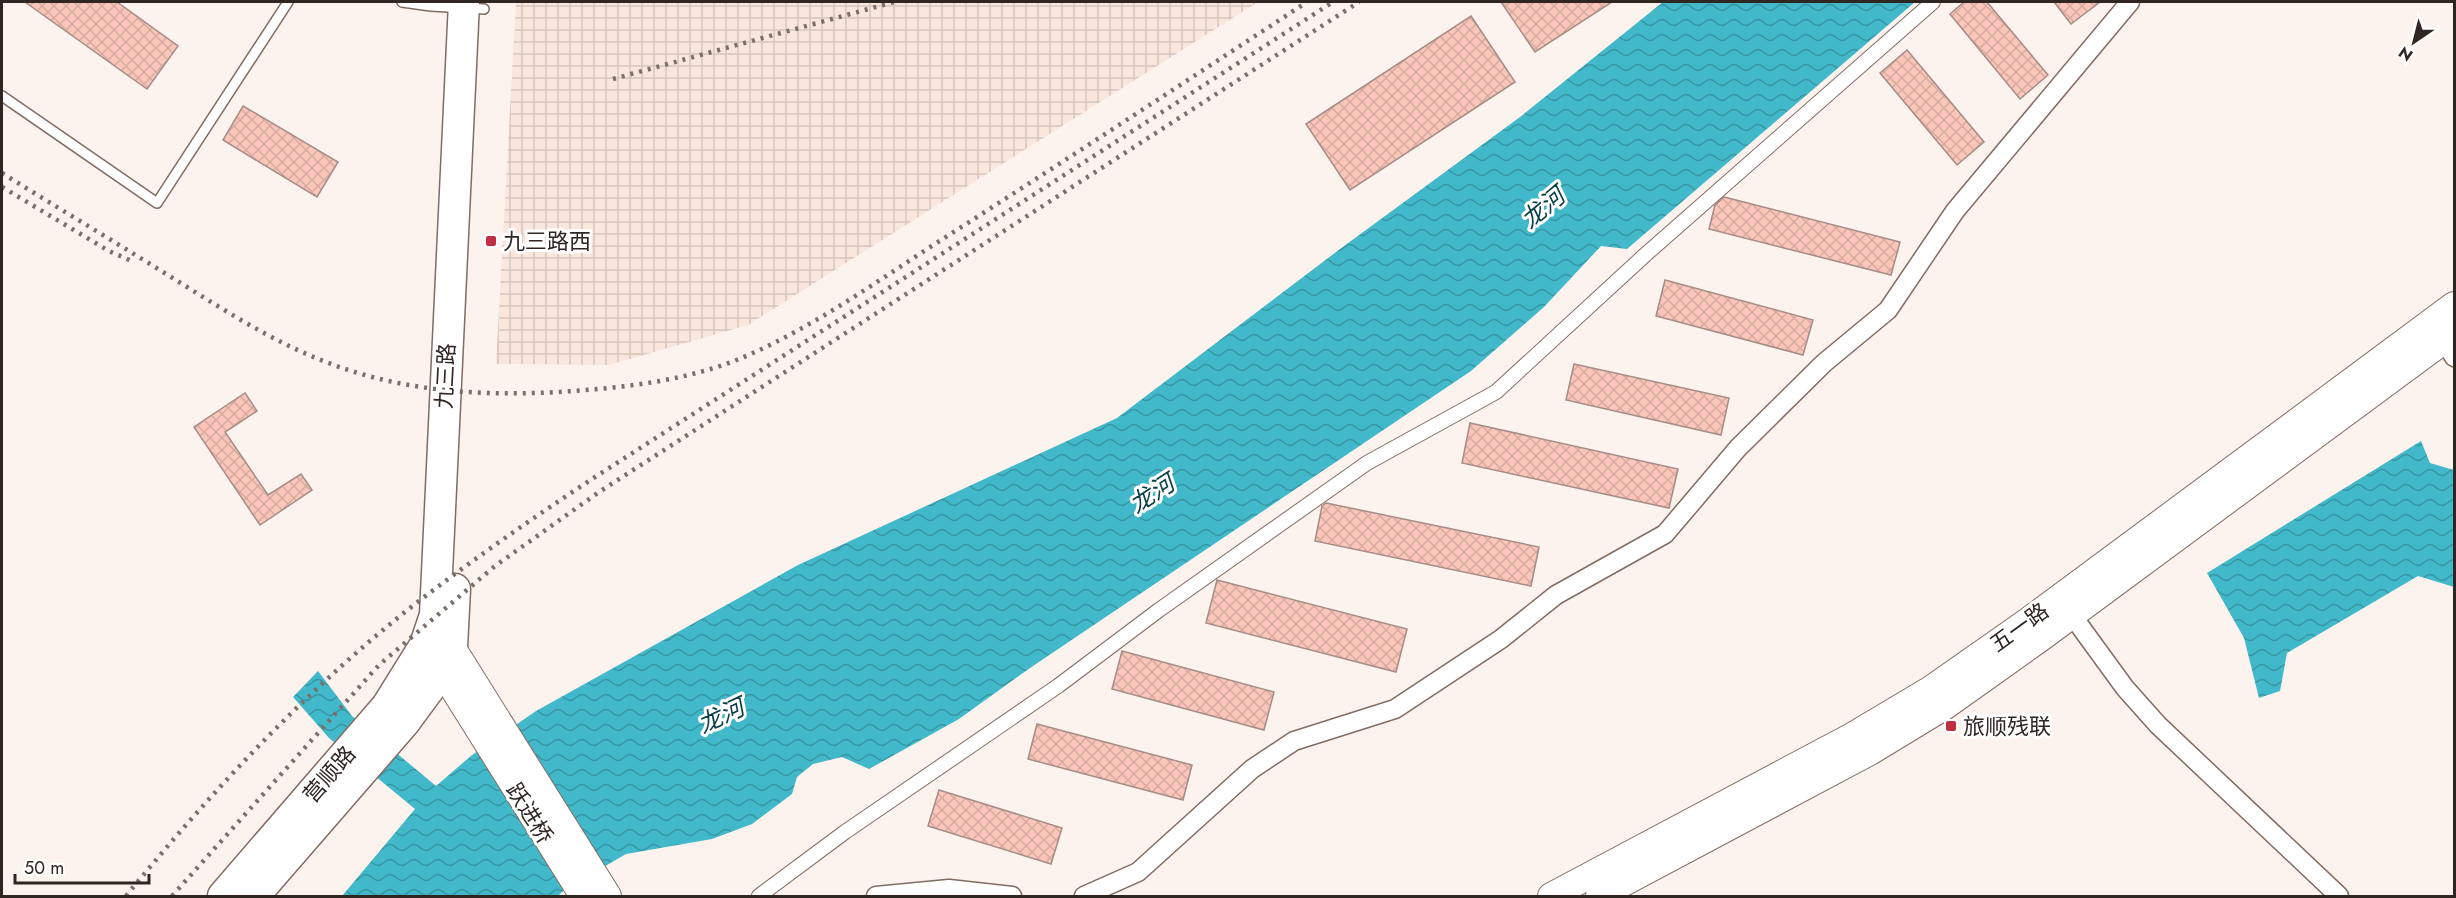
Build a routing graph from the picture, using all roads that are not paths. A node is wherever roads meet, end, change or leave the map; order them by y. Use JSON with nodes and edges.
{"nodes":[{"id":1,"x":288,"y":2,"type":"edge"},
{"id":2,"x":402,"y":2,"type":"edge"},
{"id":3,"x":1933,"y":2,"type":"edge"},
{"id":4,"x":2130,"y":2,"type":"edge"},
{"id":5,"x":474,"y":5,"type":"edge"},
{"id":6,"x":2,"y":96,"type":"edge"},
{"id":7,"x":2454,"y":305,"type":"edge"},
{"id":8,"x":2447,"y":338,"type":"edge"},
{"id":9,"x":2066,"y":607,"type":"junction"},
{"id":10,"x":439,"y":654,"type":"junction"},
{"id":11,"x":354,"y":763,"type":"junction"},
{"id":12,"x":592,"y":892,"type":"edge"},
{"id":13,"x":223,"y":897,"type":"edge"},
{"id":14,"x":254,"y":897,"type":"edge"},
{"id":15,"x":759,"y":897,"type":"edge"},
{"id":16,"x":876,"y":897,"type":"edge"},
{"id":17,"x":1012,"y":897,"type":"edge"},
{"id":18,"x":1084,"y":897,"type":"edge"},
{"id":19,"x":1551,"y":897,"type":"edge"},
{"id":20,"x":1599,"y":897,"type":"edge"},
{"id":21,"x":2339,"y":897,"type":"edge"}],
"edges":[{"from":1,"to":6,"type":"lane"},
{"from":2,"to":5,"type":"lane"},
{"from":3,"to":15,"type":"street"},
{"from":4,"to":18,"type":"street"},
{"from":5,"to":10,"type":"highway","name":"九三路"},
{"from":7,"to":8,"type":"main road","name":"五一路"},
{"from":8,"to":9,"type":"main road","name":"五一路"},
{"from":9,"to":19,"type":"main road","name":"五一路"},
{"from":9,"to":20,"type":"main road","name":"五一路"},
{"from":9,"to":21,"type":"street"},
{"from":10,"to":11,"type":"highway","name":"营顺路"},
{"from":10,"to":12,"type":"main road","name":"跃进桥"},
{"from":11,"to":13,"type":"highway","name":"营顺路"},
{"from":11,"to":14,"type":"highway","name":"营顺路"},
{"from":16,"to":17,"type":"street"}]}
